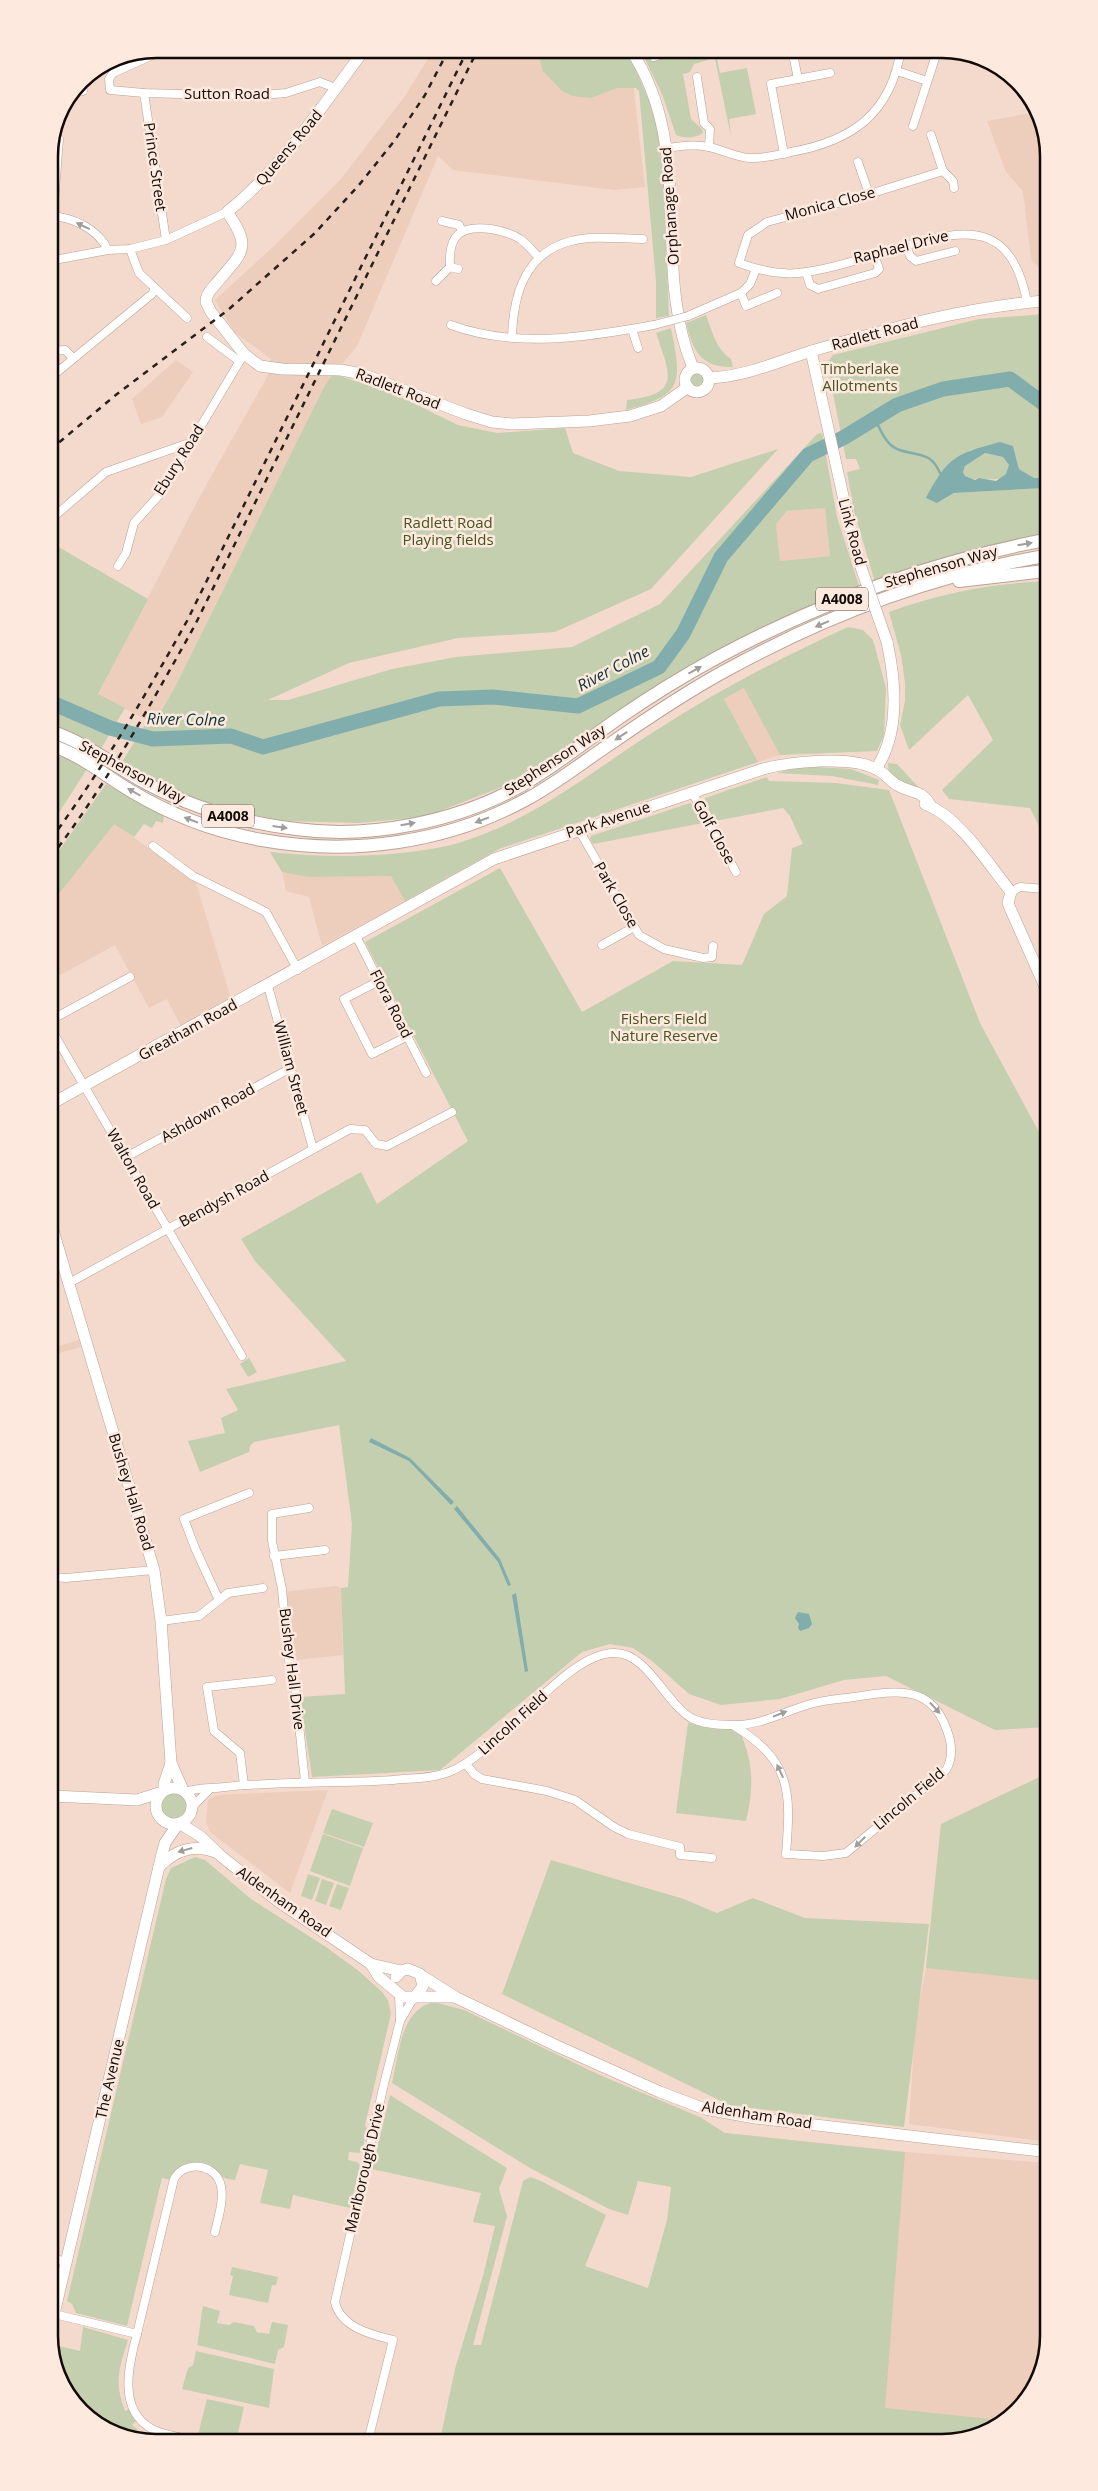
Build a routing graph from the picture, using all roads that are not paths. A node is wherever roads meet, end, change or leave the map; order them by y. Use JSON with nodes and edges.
{"nodes":[{"id":1,"x":145,"y":58,"type":"edge"},
{"id":2,"x":358,"y":58,"type":"edge"},
{"id":3,"x":635,"y":58,"type":"edge"},
{"id":4,"x":794,"y":58,"type":"edge"},
{"id":5,"x":899,"y":58,"type":"edge"},
{"id":6,"x":935,"y":58,"type":"edge"},
{"id":7,"x":896,"y":71,"type":"junction"},
{"id":8,"x":830,"y":73,"type":"dead end"},
{"id":9,"x":697,"y":77,"type":"dead end"},
{"id":10,"x":798,"y":79,"type":"junction"},
{"id":11,"x":927,"y":81,"type":"junction"},
{"id":12,"x":335,"y":88,"type":"junction"},
{"id":13,"x":144,"y":93,"type":"junction"},
{"id":14,"x":912,"y":126,"type":"dead end"},
{"id":15,"x":931,"y":135,"type":"dead end"},
{"id":16,"x":59,"y":140,"type":"dead end"},
{"id":17,"x":709,"y":147,"type":"junction"},
{"id":18,"x":667,"y":148,"type":"junction"},
{"id":19,"x":58,"y":150,"type":"edge"},
{"id":20,"x":784,"y":154,"type":"junction"},
{"id":21,"x":858,"y":162,"type":"dead end"},
{"id":22,"x":943,"y":171,"type":"junction"},
{"id":23,"x":954,"y":188,"type":"dead end"},
{"id":24,"x":869,"y":194,"type":"junction"},
{"id":25,"x":227,"y":212,"type":"junction"},
{"id":26,"x":58,"y":218,"type":"edge"},
{"id":27,"x":442,"y":221,"type":"dead end"},
{"id":28,"x":462,"y":231,"type":"junction"},
{"id":29,"x":643,"y":239,"type":"dead end"},
{"id":30,"x":166,"y":240,"type":"junction"},
{"id":31,"x":906,"y":245,"type":"junction"},
{"id":32,"x":130,"y":249,"type":"junction"},
{"id":33,"x":108,"y":250,"type":"junction"},
{"id":34,"x":955,"y":251,"type":"dead end"},
{"id":35,"x":874,"y":254,"type":"junction"},
{"id":36,"x":539,"y":258,"type":"junction"},
{"id":37,"x":58,"y":259,"type":"edge"},
{"id":38,"x":739,"y":263,"type":"joint"},
{"id":39,"x":756,"y":269,"type":"junction"},
{"id":40,"x":806,"y":272,"type":"junction"},
{"id":41,"x":436,"y":281,"type":"dead end"},
{"id":42,"x":154,"y":289,"type":"junction"},
{"id":43,"x":741,"y":293,"type":"junction"},
{"id":44,"x":777,"y":293,"type":"dead end"},
{"id":45,"x":1040,"y":300,"type":"edge"},
{"id":46,"x":1027,"y":302,"type":"junction"},
{"id":47,"x":187,"y":318,"type":"dead end"},
{"id":48,"x":451,"y":325,"type":"dead end"},
{"id":49,"x":632,"y":329,"type":"junction"},
{"id":50,"x":207,"y":337,"type":"dead end"},
{"id":51,"x":512,"y":338,"type":"junction"},
{"id":52,"x":638,"y":348,"type":"dead end"},
{"id":53,"x":58,"y":351,"type":"edge"},
{"id":54,"x":811,"y":351,"type":"junction"},
{"id":55,"x":73,"y":358,"type":"junction"},
{"id":56,"x":241,"y":358,"type":"junction"},
{"id":57,"x":693,"y":368,"type":"junction"},
{"id":58,"x":58,"y":371,"type":"edge"},
{"id":59,"x":709,"y":378,"type":"junction"},
{"id":60,"x":688,"y":387,"type":"junction"},
{"id":61,"x":192,"y":442,"type":"junction"},
{"id":62,"x":58,"y":513,"type":"edge"},
{"id":63,"x":1040,"y":541,"type":"edge"},
{"id":64,"x":1040,"y":557,"type":"edge"},
{"id":65,"x":118,"y":566,"type":"dead end"},
{"id":66,"x":1040,"y":571,"type":"edge"},
{"id":67,"x":917,"y":588,"type":"junction"},
{"id":68,"x":58,"y":735,"type":"edge"},
{"id":69,"x":58,"y":748,"type":"edge"},
{"id":70,"x":876,"y":768,"type":"junction"},
{"id":71,"x":692,"y":792,"type":"junction"},
{"id":72,"x":579,"y":830,"type":"junction"},
{"id":73,"x":153,"y":846,"type":"dead end"},
{"id":74,"x":736,"y":872,"type":"dead end"},
{"id":75,"x":1040,"y":889,"type":"edge"},
{"id":76,"x":1011,"y":892,"type":"junction"},
{"id":77,"x":634,"y":926,"type":"junction"},
{"id":78,"x":356,"y":936,"type":"junction"},
{"id":79,"x":602,"y":945,"type":"dead end"},
{"id":80,"x":713,"y":946,"type":"dead end"},
{"id":81,"x":323,"y":954,"type":"joint"},
{"id":82,"x":298,"y":970,"type":"junction"},
{"id":83,"x":1040,"y":976,"type":"edge"},
{"id":84,"x":130,"y":977,"type":"dead end"},
{"id":85,"x":379,"y":981,"type":"junction"},
{"id":86,"x":268,"y":986,"type":"junction"},
{"id":87,"x":58,"y":1016,"type":"edge"},
{"id":88,"x":408,"y":1036,"type":"junction"},
{"id":89,"x":58,"y":1041,"type":"edge"},
{"id":90,"x":290,"y":1068,"type":"junction"},
{"id":91,"x":426,"y":1073,"type":"dead end"},
{"id":92,"x":85,"y":1086,"type":"junction"},
{"id":93,"x":58,"y":1100,"type":"edge"},
{"id":94,"x":452,"y":1112,"type":"dead end"},
{"id":95,"x":313,"y":1150,"type":"junction"},
{"id":96,"x":126,"y":1158,"type":"junction"},
{"id":97,"x":168,"y":1230,"type":"junction"},
{"id":98,"x":58,"y":1247,"type":"edge"},
{"id":99,"x":69,"y":1283,"type":"junction"},
{"id":100,"x":242,"y":1356,"type":"dead end"},
{"id":101,"x":248,"y":1493,"type":"dead end"},
{"id":102,"x":309,"y":1508,"type":"dead end"},
{"id":103,"x":325,"y":1550,"type":"dead end"},
{"id":104,"x":274,"y":1556,"type":"junction"},
{"id":105,"x":154,"y":1570,"type":"junction"},
{"id":106,"x":58,"y":1577,"type":"edge"},
{"id":107,"x":263,"y":1588,"type":"dead end"},
{"id":108,"x":218,"y":1598,"type":"junction"},
{"id":109,"x":161,"y":1621,"type":"junction"},
{"id":110,"x":272,"y":1680,"type":"dead end"},
{"id":111,"x":734,"y":1726,"type":"junction"},
{"id":112,"x":171,"y":1763,"type":"junction"},
{"id":113,"x":466,"y":1764,"type":"junction"},
{"id":114,"x":305,"y":1782,"type":"junction"},
{"id":115,"x":244,"y":1785,"type":"junction"},
{"id":116,"x":210,"y":1789,"type":"junction"},
{"id":117,"x":163,"y":1791,"type":"junction"},
{"id":118,"x":185,"y":1791,"type":"junction"},
{"id":119,"x":58,"y":1796,"type":"edge"},
{"id":120,"x":137,"y":1800,"type":"junction"},
{"id":121,"x":192,"y":1808,"type":"junction"},
{"id":122,"x":160,"y":1818,"type":"junction"},
{"id":123,"x":178,"y":1824,"type":"junction"},
{"id":124,"x":200,"y":1836,"type":"junction"},
{"id":125,"x":165,"y":1844,"type":"junction"},
{"id":126,"x":216,"y":1852,"type":"junction"},
{"id":127,"x":712,"y":1858,"type":"dead end"},
{"id":128,"x":159,"y":1867,"type":"junction"},
{"id":129,"x":371,"y":1964,"type":"junction"},
{"id":130,"x":401,"y":1971,"type":"junction"},
{"id":131,"x":422,"y":1976,"type":"junction"},
{"id":132,"x":398,"y":1992,"type":"junction"},
{"id":133,"x":414,"y":1997,"type":"junction"},
{"id":134,"x":457,"y":1998,"type":"junction"},
{"id":135,"x":400,"y":2021,"type":"junction"},
{"id":136,"x":1040,"y":2151,"type":"edge"},
{"id":137,"x":215,"y":2232,"type":"dead end"},
{"id":138,"x":58,"y":2260,"type":"edge"},
{"id":139,"x":67,"y":2262,"type":"junction"},
{"id":140,"x":58,"y":2298,"type":"edge"},
{"id":141,"x":58,"y":2315,"type":"edge"},
{"id":142,"x":137,"y":2334,"type":"junction"},
{"id":143,"x":168,"y":2433,"type":"edge"},
{"id":144,"x":370,"y":2433,"type":"edge"}],
"edges":[{"from":1,"to":13,"type":"street","name":"Sutton Road"},
{"from":2,"to":12,"type":"street","name":"Queens Road"},
{"from":3,"to":18,"type":"street","name":"Orphanage Road"},
{"from":4,"to":10,"type":"street"},
{"from":5,"to":7,"type":"street"},
{"from":6,"to":11,"type":"street"},
{"from":7,"to":11,"type":"street"},
{"from":7,"to":20,"type":"street"},
{"from":8,"to":10,"type":"street"},
{"from":9,"to":17,"type":"street"},
{"from":10,"to":20,"type":"street"},
{"from":11,"to":14,"type":"street"},
{"from":12,"to":13,"type":"street","name":"Sutton Road"},
{"from":12,"to":25,"type":"street","name":"Queens Road"},
{"from":13,"to":30,"type":"street","name":"Prince Street"},
{"from":15,"to":22,"type":"street"},
{"from":16,"to":19,"type":"street"},
{"from":17,"to":18,"type":"street"},
{"from":17,"to":20,"type":"street"},
{"from":18,"to":57,"type":"street","name":"Orphanage Road"},
{"from":21,"to":24,"type":"street"},
{"from":22,"to":23,"type":"street"},
{"from":22,"to":24,"type":"street","name":"Monica Close"},
{"from":24,"to":38,"type":"street","name":"Monica Close"},
{"from":25,"to":30,"type":"street","name":"Queens Road"},
{"from":25,"to":56,"type":"street","name":"Radlett Road"},
{"from":33,"to":26,"type":"street","one_way":true},
{"from":27,"to":28,"type":"street"},
{"from":28,"to":36,"type":"street"},
{"from":28,"to":41,"type":"street"},
{"from":29,"to":36,"type":"street"},
{"from":30,"to":32,"type":"street","name":"Queens Road"},
{"from":31,"to":34,"type":"street"},
{"from":31,"to":35,"type":"street","name":"Raphael Drive"},
{"from":31,"to":46,"type":"street","name":"Raphael Drive"},
{"from":32,"to":33,"type":"street","name":"Queens Road"},
{"from":32,"to":42,"type":"street"},
{"from":33,"to":37,"type":"street","name":"Queens Road"},
{"from":35,"to":40,"type":"street","name":"Raphael Drive"},
{"from":35,"to":40,"type":"street"},
{"from":36,"to":51,"type":"street"},
{"from":38,"to":39,"type":"street","name":"Raphael Drive"},
{"from":39,"to":40,"type":"street","name":"Raphael Drive"},
{"from":39,"to":43,"type":"street"},
{"from":42,"to":47,"type":"street"},
{"from":42,"to":55,"type":"street"},
{"from":43,"to":44,"type":"street"},
{"from":43,"to":49,"type":"street","bridge":true},
{"from":45,"to":46,"type":"street","name":"Radlett Road"},
{"from":46,"to":54,"type":"street","name":"Radlett Road"},
{"from":48,"to":51,"type":"street"},
{"from":49,"to":51,"type":"street"},
{"from":49,"to":52,"type":"street"},
{"from":50,"to":56,"type":"street"},
{"from":53,"to":55,"type":"street"},
{"from":54,"to":59,"type":"street","name":"Radlett Road"},
{"from":54,"to":70,"type":"street","name":"Link Road","bridge":true},
{"from":55,"to":58,"type":"street"},
{"from":56,"to":60,"type":"street","name":"Radlett Road"},
{"from":56,"to":61,"type":"street","name":"Ebury Road"},
{"from":57,"to":59,"type":"street"},
{"from":57,"to":60,"type":"street"},
{"from":59,"to":60,"type":"street"},
{"from":61,"to":62,"type":"street"},
{"from":61,"to":65,"type":"street","name":"Ebury Road"},
{"from":68,"to":63,"type":"main road","name":"Stephenson Way","number":"A4008","one_way":true},
{"from":64,"to":67,"type":"main road","name":"Stephenson Way"},
{"from":66,"to":67,"type":"main road","name":"Stephenson Way","number":"A4008"},
{"from":67,"to":69,"type":"main road","name":"Stephenson Way","number":"A4008","one_way":true},
{"from":70,"to":71,"type":"street","name":"Park Avenue"},
{"from":70,"to":76,"type":"street","name":"Park Avenue"},
{"from":71,"to":72,"type":"street","name":"Park Avenue"},
{"from":71,"to":74,"type":"street","name":"Golf Close"},
{"from":72,"to":77,"type":"street","name":"Park Close"},
{"from":72,"to":78,"type":"street","name":"Park Avenue"},
{"from":73,"to":82,"type":"street"},
{"from":75,"to":76,"type":"street"},
{"from":76,"to":83,"type":"street"},
{"from":77,"to":79,"type":"street"},
{"from":77,"to":80,"type":"street","name":"Park Close"},
{"from":78,"to":81,"type":"street","name":"Park Avenue"},
{"from":78,"to":85,"type":"street","name":"Flora Road"},
{"from":81,"to":82,"type":"street","name":"Greatham Road"},
{"from":82,"to":86,"type":"street","name":"Greatham Road"},
{"from":84,"to":87,"type":"street"},
{"from":85,"to":88,"type":"street","name":"Flora Road"},
{"from":85,"to":88,"type":"street"},
{"from":86,"to":90,"type":"street","name":"William Street"},
{"from":86,"to":92,"type":"street","name":"Greatham Road"},
{"from":88,"to":91,"type":"street","name":"Flora Road"},
{"from":89,"to":92,"type":"street","name":"Walton Road"},
{"from":90,"to":95,"type":"street","name":"William Street"},
{"from":90,"to":96,"type":"street","name":"Ashdown Road"},
{"from":92,"to":93,"type":"street","name":"Greatham Road"},
{"from":92,"to":96,"type":"street","name":"Walton Road"},
{"from":94,"to":95,"type":"street","name":"Bendysh Road"},
{"from":95,"to":97,"type":"street","name":"Bendysh Road"},
{"from":96,"to":97,"type":"street","name":"Walton Road"},
{"from":97,"to":99,"type":"street","name":"Bendysh Road"},
{"from":97,"to":100,"type":"street","name":"Walton Road"},
{"from":98,"to":99,"type":"street","name":"Bushey Hall Road"},
{"from":99,"to":105,"type":"street","name":"Bushey Hall Road"},
{"from":101,"to":108,"type":"street"},
{"from":102,"to":104,"type":"street","name":"Bushey Hall Drive"},
{"from":103,"to":104,"type":"street"},
{"from":104,"to":114,"type":"street","name":"Bushey Hall Drive"},
{"from":105,"to":106,"type":"street"},
{"from":105,"to":109,"type":"street","name":"Bushey Hall Road"},
{"from":107,"to":108,"type":"street"},
{"from":108,"to":109,"type":"street"},
{"from":109,"to":112,"type":"street","name":"Bushey Hall Road"},
{"from":110,"to":115,"type":"street"},
{"from":111,"to":111,"type":"street","name":"Lincoln Field","one_way":true},
{"from":111,"to":113,"type":"street","name":"Lincoln Field"},
{"from":112,"to":117,"type":"street","name":"Bushey Hall Road"},
{"from":112,"to":118,"type":"street","name":"Bushey Hall Road"},
{"from":113,"to":114,"type":"street","name":"Lincoln Field"},
{"from":113,"to":127,"type":"street"},
{"from":114,"to":115,"type":"street","name":"Lincoln Field"},
{"from":115,"to":116,"type":"street","name":"Lincoln Field"},
{"from":116,"to":118,"type":"street","name":"Lincoln Field"},
{"from":116,"to":121,"type":"street"},
{"from":117,"to":118,"type":"street"},
{"from":117,"to":120,"type":"street"},
{"from":117,"to":122,"type":"street"},
{"from":118,"to":121,"type":"street"},
{"from":119,"to":120,"type":"street"},
{"from":120,"to":122,"type":"street"},
{"from":121,"to":123,"type":"street"},
{"from":121,"to":124,"type":"street","name":"Aldenham Road"},
{"from":122,"to":123,"type":"street"},
{"from":122,"to":125,"type":"street","name":"The Avenue"},
{"from":123,"to":124,"type":"street","name":"Aldenham Road"},
{"from":123,"to":125,"type":"street","name":"The Avenue"},
{"from":124,"to":126,"type":"street","name":"Aldenham Road"},
{"from":125,"to":128,"type":"street","name":"The Avenue"},
{"from":126,"to":128,"type":"street","one_way":true},
{"from":126,"to":129,"type":"street","name":"Aldenham Road"},
{"from":128,"to":139,"type":"street","name":"The Avenue"},
{"from":129,"to":130,"type":"street","name":"Aldenham Road"},
{"from":129,"to":132,"type":"street","name":"Aldenham Road"},
{"from":130,"to":131,"type":"street"},
{"from":130,"to":132,"type":"street"},
{"from":131,"to":133,"type":"street"},
{"from":131,"to":134,"type":"street","name":"Aldenham Road"},
{"from":132,"to":133,"type":"street"},
{"from":132,"to":135,"type":"street","name":"Marlborough Drive"},
{"from":133,"to":134,"type":"street","name":"Aldenham Road"},
{"from":133,"to":135,"type":"street","name":"Marlborough Drive"},
{"from":134,"to":136,"type":"street","name":"Aldenham Road"},
{"from":135,"to":144,"type":"street","name":"Marlborough Drive"},
{"from":137,"to":142,"type":"street"},
{"from":138,"to":139,"type":"street"},
{"from":139,"to":140,"type":"street","name":"The Avenue"},
{"from":141,"to":142,"type":"street"},
{"from":142,"to":143,"type":"street"}]}
